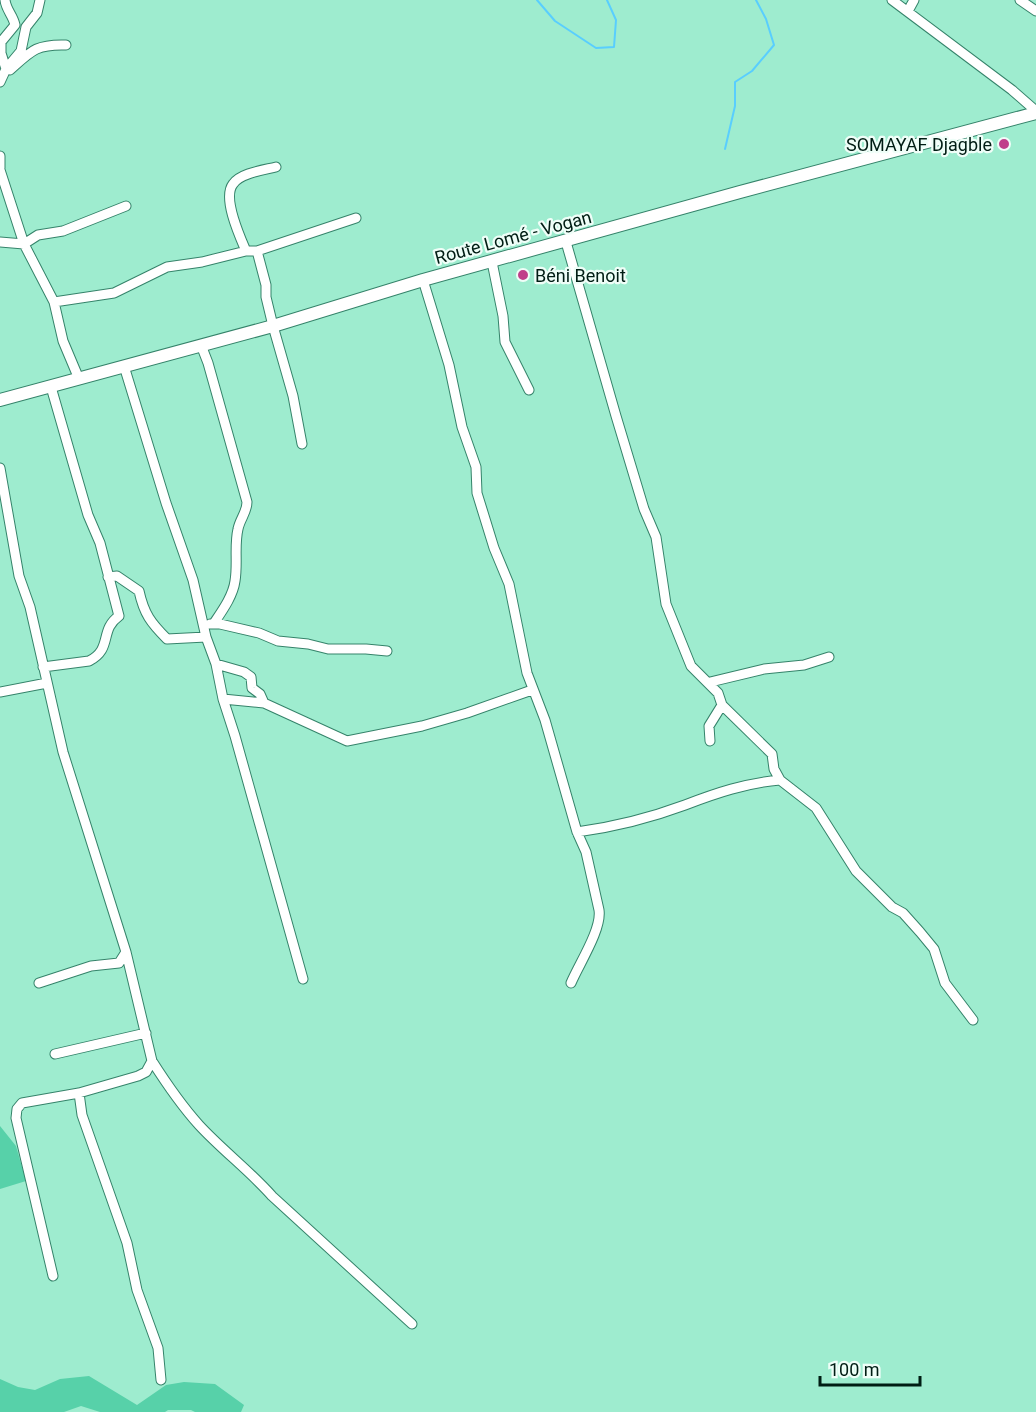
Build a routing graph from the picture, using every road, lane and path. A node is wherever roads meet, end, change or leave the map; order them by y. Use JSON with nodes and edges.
{"nodes":[{"id":1,"x":6,"y":0,"type":"edge"},
{"id":2,"x":40,"y":0,"type":"edge"},
{"id":3,"x":892,"y":0,"type":"edge"},
{"id":4,"x":914,"y":0,"type":"edge"},
{"id":5,"x":1020,"y":0,"type":"edge"},
{"id":6,"x":908,"y":11,"type":"junction"},
{"id":7,"x":1036,"y":11,"type":"edge"},
{"id":8,"x":66,"y":45,"type":"dead end"},
{"id":9,"x":6,"y":69,"type":"junction"},
{"id":10,"x":0,"y":82,"type":"edge"},
{"id":11,"x":1036,"y":112,"type":"edge"},
{"id":12,"x":0,"y":156,"type":"edge"},
{"id":13,"x":276,"y":167,"type":"dead end"},
{"id":14,"x":0,"y":169,"type":"edge"},
{"id":15,"x":126,"y":206,"type":"dead end"},
{"id":16,"x":356,"y":218,"type":"dead end"},
{"id":17,"x":0,"y":242,"type":"edge"},
{"id":18,"x":566,"y":242,"type":"junction"},
{"id":19,"x":24,"y":244,"type":"junction"},
{"id":20,"x":246,"y":251,"type":"junction"},
{"id":21,"x":257,"y":251,"type":"junction"},
{"id":22,"x":492,"y":262,"type":"junction"},
{"id":23,"x":423,"y":280,"type":"junction"},
{"id":24,"x":54,"y":302,"type":"junction"},
{"id":25,"x":273,"y":326,"type":"junction"},
{"id":26,"x":201,"y":345,"type":"junction"},
{"id":27,"x":124,"y":366,"type":"junction"},
{"id":28,"x":79,"y":379,"type":"junction"},
{"id":29,"x":51,"y":387,"type":"junction"},
{"id":30,"x":529,"y":390,"type":"dead end"},
{"id":31,"x":0,"y":400,"type":"edge"},
{"id":32,"x":302,"y":444,"type":"dead end"},
{"id":33,"x":0,"y":468,"type":"edge"},
{"id":34,"x":108,"y":576,"type":"junction"},
{"id":35,"x":209,"y":624,"type":"junction"},
{"id":36,"x":206,"y":637,"type":"junction"},
{"id":37,"x":387,"y":651,"type":"dead end"},
{"id":38,"x":829,"y":657,"type":"dead end"},
{"id":39,"x":216,"y":664,"type":"junction"},
{"id":40,"x":43,"y":667,"type":"junction"},
{"id":41,"x":710,"y":682,"type":"junction"},
{"id":42,"x":47,"y":683,"type":"junction"},
{"id":43,"x":532,"y":690,"type":"junction"},
{"id":44,"x":0,"y":692,"type":"edge"},
{"id":45,"x":222,"y":699,"type":"junction"},
{"id":46,"x":264,"y":703,"type":"junction"},
{"id":47,"x":722,"y":705,"type":"junction"},
{"id":48,"x":710,"y":741,"type":"dead end"},
{"id":49,"x":780,"y":780,"type":"junction"},
{"id":50,"x":577,"y":832,"type":"junction"},
{"id":51,"x":126,"y":952,"type":"junction"},
{"id":52,"x":303,"y":979,"type":"dead end"},
{"id":53,"x":39,"y":983,"type":"dead end"},
{"id":54,"x":572,"y":983,"type":"dead end"},
{"id":55,"x":974,"y":1020,"type":"dead end"},
{"id":56,"x":146,"y":1033,"type":"junction"},
{"id":57,"x":55,"y":1054,"type":"dead end"},
{"id":58,"x":152,"y":1061,"type":"junction"},
{"id":59,"x":79,"y":1093,"type":"junction"},
{"id":60,"x":53,"y":1276,"type":"dead end"},
{"id":61,"x":412,"y":1324,"type":"dead end"},
{"id":62,"x":161,"y":1380,"type":"dead end"}],
"edges":[{"from":1,"to":9,"type":"street"},
{"from":2,"to":9,"type":"street"},
{"from":3,"to":6,"type":"street"},
{"from":4,"to":6,"type":"street"},
{"from":5,"to":7,"type":"street"},
{"from":6,"to":11,"type":"street"},
{"from":8,"to":9,"type":"street"},
{"from":9,"to":10,"type":"street"},
{"from":11,"to":18,"type":"main road","name":"Route Lomé - Vogan"},
{"from":12,"to":14,"type":"street"},
{"from":13,"to":20,"type":"street"},
{"from":14,"to":19,"type":"street"},
{"from":15,"to":19,"type":"street"},
{"from":16,"to":21,"type":"street"},
{"from":17,"to":19,"type":"street"},
{"from":18,"to":22,"type":"main road","name":"Route Lomé - Vogan"},
{"from":18,"to":41,"type":"street"},
{"from":19,"to":24,"type":"street"},
{"from":20,"to":21,"type":"street"},
{"from":20,"to":24,"type":"street"},
{"from":21,"to":25,"type":"street"},
{"from":22,"to":23,"type":"main road","name":"Route Lomé - Vogan"},
{"from":22,"to":30,"type":"street"},
{"from":23,"to":25,"type":"main road","name":"Route Lomé - Vogan"},
{"from":23,"to":43,"type":"street"},
{"from":24,"to":28,"type":"street"},
{"from":25,"to":26,"type":"main road","name":"Route Lomé - Vogan"},
{"from":25,"to":32,"type":"street"},
{"from":26,"to":27,"type":"main road","name":"Route Lomé - Vogan"},
{"from":26,"to":35,"type":"street"},
{"from":27,"to":28,"type":"main road","name":"Route Lomé - Vogan"},
{"from":27,"to":35,"type":"street"},
{"from":28,"to":29,"type":"main road","name":"Route Lomé - Vogan"},
{"from":29,"to":31,"type":"main road","name":"Route Lomé - Vogan"},
{"from":29,"to":34,"type":"street"},
{"from":33,"to":40,"type":"street"},
{"from":34,"to":36,"type":"street"},
{"from":34,"to":40,"type":"street"},
{"from":35,"to":36,"type":"street"},
{"from":35,"to":37,"type":"street"},
{"from":36,"to":39,"type":"street"},
{"from":38,"to":41,"type":"street"},
{"from":39,"to":45,"type":"street"},
{"from":39,"to":46,"type":"street"},
{"from":40,"to":42,"type":"street"},
{"from":41,"to":47,"type":"street"},
{"from":42,"to":44,"type":"street"},
{"from":42,"to":51,"type":"street"},
{"from":43,"to":46,"type":"street"},
{"from":43,"to":50,"type":"street"},
{"from":45,"to":46,"type":"street"},
{"from":45,"to":52,"type":"street"},
{"from":47,"to":48,"type":"street"},
{"from":47,"to":49,"type":"street"},
{"from":49,"to":50,"type":"street"},
{"from":49,"to":55,"type":"street"},
{"from":50,"to":54,"type":"street"},
{"from":51,"to":53,"type":"street"},
{"from":51,"to":56,"type":"street"},
{"from":56,"to":57,"type":"street"},
{"from":56,"to":58,"type":"street"},
{"from":58,"to":59,"type":"street"},
{"from":58,"to":61,"type":"street"},
{"from":59,"to":60,"type":"street"},
{"from":59,"to":62,"type":"street"}]}
